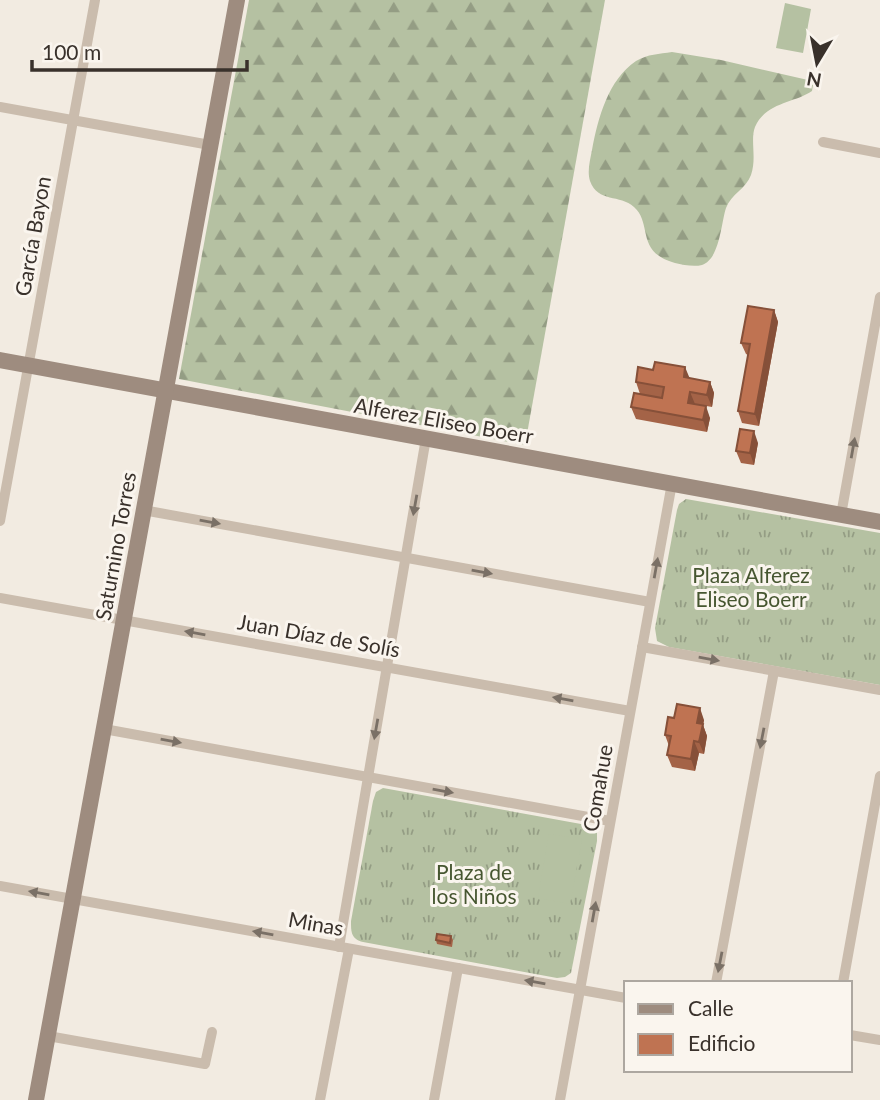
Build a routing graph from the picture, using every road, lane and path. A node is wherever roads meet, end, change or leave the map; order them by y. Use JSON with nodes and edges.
{"nodes":[{"id":1,"x":95,"y":0,"type":"edge"},
{"id":2,"x":237,"y":0,"type":"edge"},
{"id":3,"x":0,"y":107,"type":"edge"},
{"id":4,"x":73,"y":120,"type":"junction"},
{"id":5,"x":823,"y":142,"type":"dead end"},
{"id":6,"x":210,"y":145,"type":"junction"},
{"id":7,"x":880,"y":153,"type":"edge"},
{"id":8,"x":880,"y":297,"type":"edge"},
{"id":9,"x":0,"y":360,"type":"edge"},
{"id":10,"x":28,"y":365,"type":"junction"},
{"id":11,"x":164,"y":390,"type":"junction"},
{"id":12,"x":426,"y":438,"type":"junction"},
{"id":13,"x":671,"y":483,"type":"junction"},
{"id":14,"x":143,"y":510,"type":"junction"},
{"id":15,"x":841,"y":515,"type":"junction"},
{"id":16,"x":0,"y":521,"type":"edge"},
{"id":17,"x":880,"y":522,"type":"edge"},
{"id":18,"x":406,"y":558,"type":"junction"},
{"id":19,"x":0,"y":598,"type":"edge"},
{"id":20,"x":650,"y":602,"type":"junction"},
{"id":21,"x":123,"y":620,"type":"junction"},
{"id":22,"x":642,"y":647,"type":"junction"},
{"id":23,"x":387,"y":667,"type":"junction"},
{"id":24,"x":774,"y":671,"type":"junction"},
{"id":25,"x":880,"y":690,"type":"edge"},
{"id":26,"x":630,"y":711,"type":"junction"},
{"id":27,"x":104,"y":729,"type":"junction"},
{"id":28,"x":880,"y":776,"type":"edge"},
{"id":29,"x":368,"y":777,"type":"junction"},
{"id":30,"x":610,"y":821,"type":"junction"},
{"id":31,"x":0,"y":886,"type":"edge"},
{"id":32,"x":73,"y":899,"type":"junction"},
{"id":33,"x":344,"y":948,"type":"junction"},
{"id":34,"x":458,"y":968,"type":"junction"},
{"id":35,"x":716,"y":981,"type":"edge"},
{"id":36,"x":843,"y":981,"type":"edge"},
{"id":37,"x":580,"y":990,"type":"junction"},
{"id":38,"x":624,"y":998,"type":"edge"},
{"id":39,"x":212,"y":1032,"type":"dead end"},
{"id":40,"x":852,"y":1035,"type":"edge"},
{"id":41,"x":48,"y":1036,"type":"junction"},
{"id":42,"x":880,"y":1040,"type":"edge"},
{"id":43,"x":36,"y":1100,"type":"edge"},
{"id":44,"x":320,"y":1100,"type":"edge"},
{"id":45,"x":435,"y":1100,"type":"edge"},
{"id":46,"x":560,"y":1100,"type":"edge"}],
"edges":[{"from":1,"to":4,"type":"street","name":"García Bayon"},
{"from":2,"to":6,"type":"street","name":"Saturnino Torres"},
{"from":3,"to":4,"type":"street"},
{"from":4,"to":6,"type":"street"},
{"from":4,"to":10,"type":"street","name":"García Bayon"},
{"from":5,"to":7,"type":"street"},
{"from":6,"to":11,"type":"street","name":"Saturnino Torres"},
{"from":15,"to":8,"type":"street","one_way":true},
{"from":9,"to":10,"type":"street","name":"Alferez Eliseo Boerr"},
{"from":10,"to":11,"type":"street","name":"Alferez Eliseo Boerr"},
{"from":10,"to":16,"type":"street","name":"García Bayon"},
{"from":11,"to":12,"type":"street","name":"Alferez Eliseo Boerr"},
{"from":11,"to":14,"type":"street","name":"Saturnino Torres"},
{"from":12,"to":13,"type":"street","name":"Alferez Eliseo Boerr"},
{"from":12,"to":18,"type":"street","one_way":true},
{"from":13,"to":15,"type":"street","name":"Alferez Eliseo Boerr"},
{"from":20,"to":13,"type":"street","name":"Comahue","one_way":true},
{"from":14,"to":18,"type":"street","one_way":true},
{"from":14,"to":21,"type":"street","name":"Saturnino Torres"},
{"from":15,"to":17,"type":"street","name":"Alferez Eliseo Boerr"},
{"from":18,"to":20,"type":"street","one_way":true},
{"from":18,"to":23,"type":"street"},
{"from":19,"to":21,"type":"street","name":"Juan Díaz de Solís"},
{"from":20,"to":22,"type":"street","name":"Comahue"},
{"from":23,"to":21,"type":"street","name":"Juan Díaz de Solís","one_way":true},
{"from":21,"to":27,"type":"street","name":"Saturnino Torres"},
{"from":22,"to":24,"type":"street","one_way":true},
{"from":22,"to":26,"type":"street","name":"Comahue"},
{"from":26,"to":23,"type":"street","name":"Juan Díaz de Solís","one_way":true},
{"from":23,"to":29,"type":"street","one_way":true},
{"from":24,"to":25,"type":"street"},
{"from":24,"to":35,"type":"street","one_way":true},
{"from":26,"to":30,"type":"street","name":"Comahue"},
{"from":27,"to":29,"type":"street","one_way":true},
{"from":27,"to":32,"type":"street","name":"Saturnino Torres"},
{"from":28,"to":36,"type":"street"},
{"from":29,"to":30,"type":"street","one_way":true},
{"from":29,"to":33,"type":"street"},
{"from":37,"to":30,"type":"street","name":"Comahue","one_way":true},
{"from":32,"to":31,"type":"street","name":"Minas","one_way":true},
{"from":33,"to":32,"type":"street","name":"Minas","one_way":true},
{"from":32,"to":41,"type":"street","name":"Saturnino Torres"},
{"from":33,"to":34,"type":"street","name":"Minas"},
{"from":33,"to":44,"type":"street"},
{"from":37,"to":34,"type":"street","name":"Minas","one_way":true},
{"from":34,"to":45,"type":"street"},
{"from":37,"to":38,"type":"street","name":"Minas"},
{"from":37,"to":46,"type":"street","name":"Comahue"},
{"from":39,"to":41,"type":"street"},
{"from":40,"to":42,"type":"street"},
{"from":41,"to":43,"type":"street","name":"Saturnino Torres"}]}
